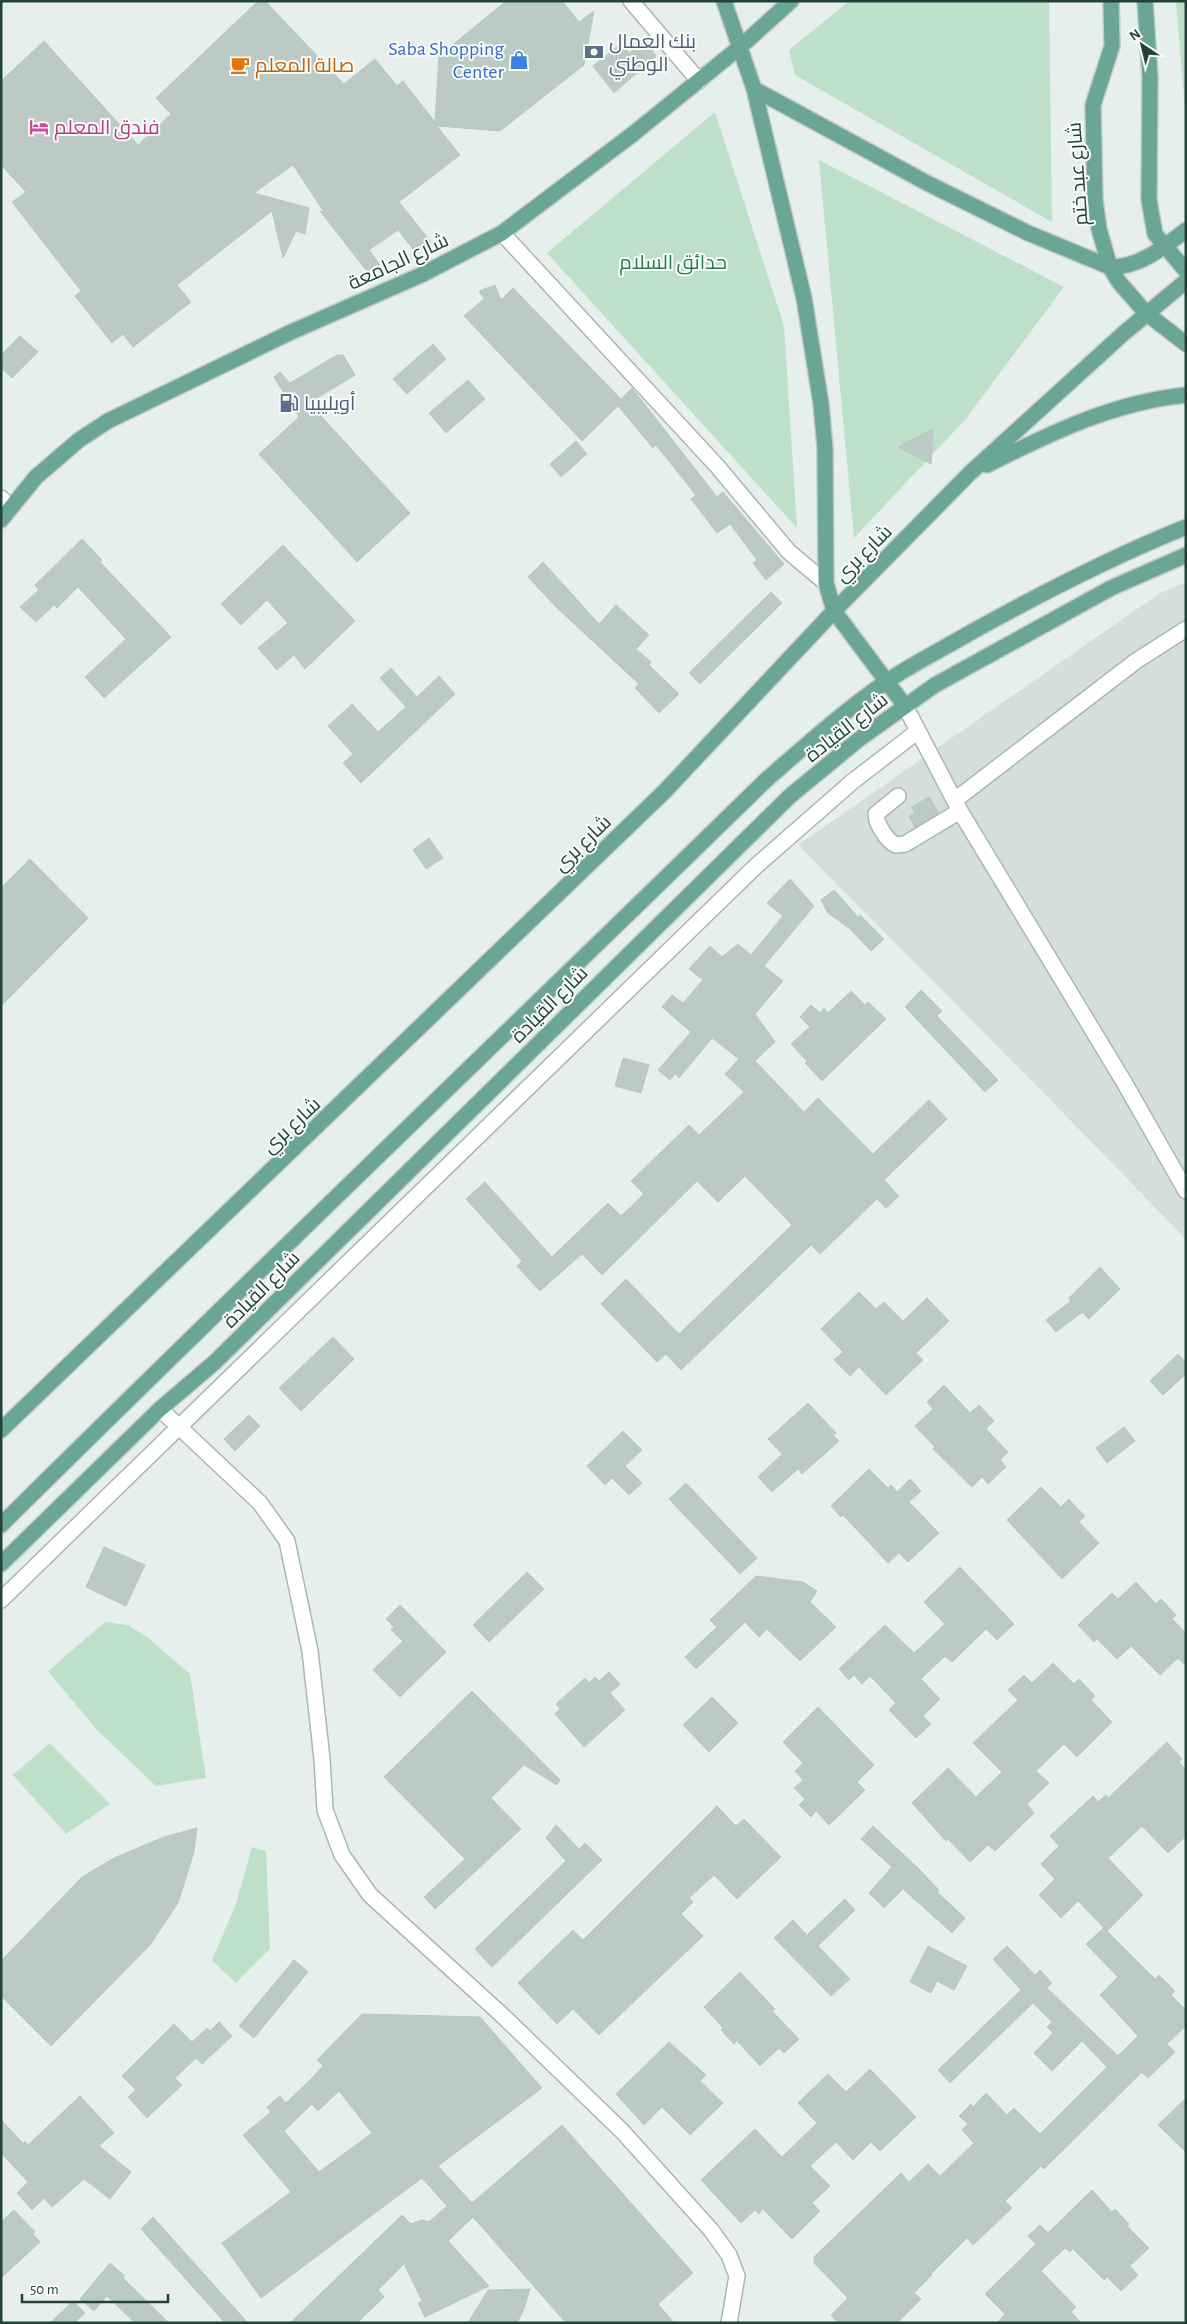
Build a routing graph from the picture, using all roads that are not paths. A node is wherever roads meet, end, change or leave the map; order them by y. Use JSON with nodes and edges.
{"nodes":[{"id":1,"x":631,"y":1,"type":"edge"},
{"id":2,"x":724,"y":1,"type":"edge"},
{"id":3,"x":791,"y":1,"type":"edge"},
{"id":4,"x":1111,"y":1,"type":"edge"},
{"id":5,"x":1145,"y":1,"type":"edge"},
{"id":6,"x":740,"y":47,"type":"junction"},
{"id":7,"x":699,"y":81,"type":"junction"},
{"id":8,"x":754,"y":89,"type":"junction"},
{"id":9,"x":1186,"y":230,"type":"edge"},
{"id":10,"x":502,"y":233,"type":"junction"},
{"id":11,"x":1164,"y":247,"type":"junction"},
{"id":12,"x":1110,"y":267,"type":"junction"},
{"id":13,"x":1186,"y":271,"type":"edge"},
{"id":14,"x":1186,"y":281,"type":"edge"},
{"id":15,"x":1146,"y":313,"type":"junction"},
{"id":16,"x":1186,"y":344,"type":"edge"},
{"id":17,"x":1186,"y":395,"type":"edge"},
{"id":18,"x":970,"y":474,"type":"junction"},
{"id":19,"x":6,"y":502,"type":"edge"},
{"id":20,"x":1,"y":520,"type":"edge"},
{"id":21,"x":1186,"y":527,"type":"edge"},
{"id":22,"x":1186,"y":555,"type":"edge"},
{"id":23,"x":826,"y":583,"type":"junction"},
{"id":24,"x":834,"y":611,"type":"junction"},
{"id":25,"x":1186,"y":629,"type":"edge"},
{"id":26,"x":887,"y":682,"type":"junction"},
{"id":27,"x":905,"y":706,"type":"junction"},
{"id":28,"x":918,"y":731,"type":"junction"},
{"id":29,"x":898,"y":796,"type":"dead end"},
{"id":30,"x":958,"y":805,"type":"junction"},
{"id":31,"x":1186,"y":1191,"type":"edge"},
{"id":32,"x":160,"y":1409,"type":"junction"},
{"id":33,"x":178,"y":1427,"type":"junction"},
{"id":34,"x":1,"y":1430,"type":"edge"},
{"id":35,"x":1,"y":1525,"type":"edge"},
{"id":36,"x":1,"y":1564,"type":"edge"},
{"id":37,"x":1,"y":1600,"type":"edge"},
{"id":38,"x":729,"y":2323,"type":"edge"}],
"edges":[{"from":1,"to":7,"type":"street"},
{"from":2,"to":6,"type":"main road"},
{"from":3,"to":6,"type":"main road","name":"شارع الجامعة"},
{"from":4,"to":12,"type":"main road","name":"شارع عبد ختم"},
{"from":5,"to":11,"type":"main road"},
{"from":6,"to":7,"type":"main road","name":"شارع الجامعة"},
{"from":6,"to":8,"type":"main road"},
{"from":7,"to":10,"type":"main road","name":"شارع الجامعة"},
{"from":8,"to":12,"type":"main road"},
{"from":8,"to":23,"type":"main road"},
{"from":9,"to":11,"type":"main road"},
{"from":10,"to":19,"type":"main road","name":"شارع الجامعة"},
{"from":10,"to":23,"type":"street"},
{"from":11,"to":12,"type":"main road"},
{"from":11,"to":13,"type":"main road"},
{"from":12,"to":15,"type":"main road","name":"شارع عبد ختم"},
{"from":14,"to":15,"type":"main road","name":"شارع بري"},
{"from":15,"to":16,"type":"main road","name":"شارع عبد ختم"},
{"from":15,"to":18,"type":"main road","name":"شارع بري"},
{"from":17,"to":18,"type":"main road"},
{"from":18,"to":24,"type":"main road","name":"شارع بري"},
{"from":19,"to":20,"type":"main road","name":"شارع الجامعة"},
{"from":21,"to":26,"type":"main road","name":"شارع القيادة"},
{"from":22,"to":27,"type":"main road","name":"شارع القيادة"},
{"from":23,"to":24,"type":"main road"},
{"from":24,"to":26,"type":"main road"},
{"from":24,"to":34,"type":"main road","name":"شارع بري"},
{"from":25,"to":30,"type":"street"},
{"from":26,"to":27,"type":"main road"},
{"from":26,"to":35,"type":"main road","name":"شارع القيادة"},
{"from":27,"to":28,"type":"street"},
{"from":27,"to":32,"type":"main road","name":"شارع القيادة"},
{"from":28,"to":30,"type":"street"},
{"from":28,"to":33,"type":"street","name":"شارع القيادة"},
{"from":29,"to":30,"type":"street"},
{"from":30,"to":31,"type":"street"},
{"from":32,"to":33,"type":"street"},
{"from":32,"to":36,"type":"main road","name":"شارع القيادة"},
{"from":33,"to":37,"type":"street","name":"شارع القيادة"},
{"from":33,"to":38,"type":"street"}]}
